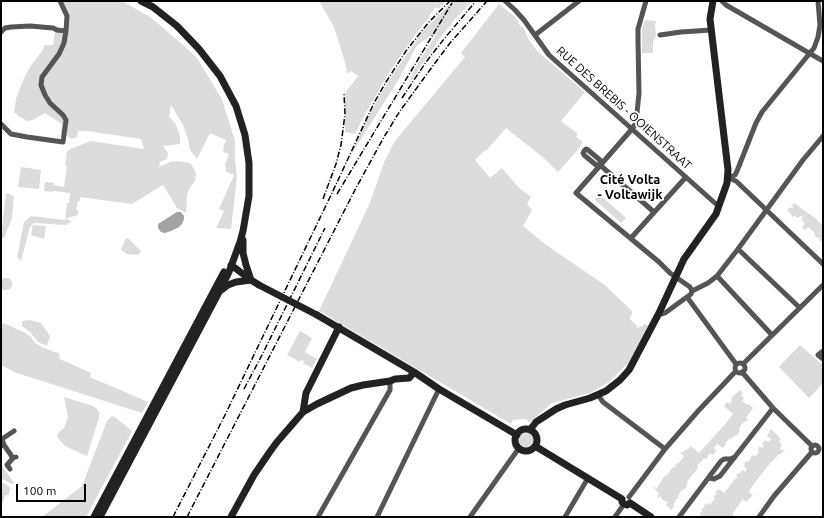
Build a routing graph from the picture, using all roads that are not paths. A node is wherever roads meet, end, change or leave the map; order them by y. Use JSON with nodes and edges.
{"nodes":[{"id":1,"x":60,"y":1,"type":"edge"},
{"id":2,"x":141,"y":1,"type":"edge"},
{"id":3,"x":504,"y":1,"type":"edge"},
{"id":4,"x":579,"y":1,"type":"edge"},
{"id":5,"x":646,"y":1,"type":"edge"},
{"id":6,"x":722,"y":1,"type":"edge"},
{"id":7,"x":818,"y":1,"type":"edge"},
{"id":8,"x":712,"y":4,"type":"edge"},
{"id":9,"x":726,"y":5,"type":"junction"},
{"id":10,"x":711,"y":30,"type":"junction"},
{"id":11,"x":66,"y":31,"type":"junction"},
{"id":12,"x":1,"y":32,"type":"edge"},
{"id":13,"x":535,"y":35,"type":"junction"},
{"id":14,"x":660,"y":35,"type":"dead end"},
{"id":15,"x":810,"y":53,"type":"junction"},
{"id":16,"x":823,"y":61,"type":"edge"},
{"id":17,"x":1,"y":124,"type":"edge"},
{"id":18,"x":632,"y":129,"type":"junction"},
{"id":19,"x":823,"y":136,"type":"edge"},
{"id":20,"x":600,"y":165,"type":"junction"},
{"id":21,"x":686,"y":177,"type":"junction"},
{"id":22,"x":728,"y":178,"type":"junction"},
{"id":23,"x":720,"y":205,"type":"junction"},
{"id":24,"x":766,"y":210,"type":"junction"},
{"id":25,"x":654,"y":212,"type":"junction"},
{"id":26,"x":243,"y":231,"type":"junction"},
{"id":27,"x":631,"y":238,"type":"junction"},
{"id":28,"x":738,"y":249,"type":"junction"},
{"id":29,"x":823,"y":264,"type":"edge"},
{"id":30,"x":231,"y":265,"type":"junction"},
{"id":31,"x":717,"y":276,"type":"junction"},
{"id":32,"x":676,"y":277,"type":"junction"},
{"id":33,"x":251,"y":280,"type":"junction"},
{"id":34,"x":823,"y":285,"type":"edge"},
{"id":35,"x":692,"y":291,"type":"junction"},
{"id":36,"x":219,"y":292,"type":"junction"},
{"id":37,"x":687,"y":297,"type":"junction"},
{"id":38,"x":800,"y":308,"type":"junction"},
{"id":39,"x":659,"y":313,"type":"junction"},
{"id":40,"x":339,"y":328,"type":"junction"},
{"id":41,"x":772,"y":335,"type":"junction"},
{"id":42,"x":823,"y":351,"type":"edge"},
{"id":43,"x":823,"y":359,"type":"edge"},
{"id":44,"x":736,"y":364,"type":"junction"},
{"id":45,"x":743,"y":364,"type":"junction"},
{"id":46,"x":736,"y":371,"type":"junction"},
{"id":47,"x":414,"y":372,"type":"junction"},
{"id":48,"x":742,"y":372,"type":"junction"},
{"id":49,"x":421,"y":378,"type":"junction"},
{"id":50,"x":390,"y":381,"type":"junction"},
{"id":51,"x":168,"y":382,"type":"junction"},
{"id":52,"x":439,"y":389,"type":"junction"},
{"id":53,"x":598,"y":395,"type":"junction"},
{"id":54,"x":773,"y":408,"type":"junction"},
{"id":55,"x":303,"y":412,"type":"junction"},
{"id":56,"x":530,"y":430,"type":"junction"},
{"id":57,"x":14,"y":431,"type":"dead end"},
{"id":58,"x":517,"y":435,"type":"junction"},
{"id":59,"x":2,"y":437,"type":"edge"},
{"id":60,"x":2,"y":446,"type":"edge"},
{"id":61,"x":535,"y":446,"type":"junction"},
{"id":62,"x":519,"y":448,"type":"junction"},
{"id":63,"x":665,"y":449,"type":"junction"},
{"id":64,"x":812,"y":449,"type":"junction"},
{"id":65,"x":820,"y":454,"type":"edge"},
{"id":66,"x":735,"y":457,"type":"junction"},
{"id":67,"x":10,"y":469,"type":"dead end"},
{"id":68,"x":588,"y":478,"type":"junction"},
{"id":69,"x":709,"y":478,"type":"junction"},
{"id":70,"x":626,"y":501,"type":"junction"},
{"id":71,"x":94,"y":517,"type":"edge"},
{"id":72,"x":100,"y":517,"type":"edge"},
{"id":73,"x":231,"y":517,"type":"edge"},
{"id":74,"x":318,"y":517,"type":"edge"},
{"id":75,"x":377,"y":517,"type":"edge"},
{"id":76,"x":470,"y":517,"type":"edge"},
{"id":77,"x":565,"y":517,"type":"edge"},
{"id":78,"x":615,"y":517,"type":"edge"},
{"id":79,"x":651,"y":517,"type":"edge"},
{"id":80,"x":679,"y":517,"type":"edge"},
{"id":81,"x":759,"y":517,"type":"edge"}],
"edges":[{"from":1,"to":11,"type":"street"},
{"from":2,"to":26,"type":"street"},
{"from":3,"to":13,"type":"street","name":"RUE DES BREBIS - OOIENSTRAAT"},
{"from":4,"to":13,"type":"street"},
{"from":5,"to":18,"type":"street"},
{"from":6,"to":9,"type":"street"},
{"from":7,"to":15,"type":"street"},
{"from":8,"to":9,"type":"street"},
{"from":8,"to":10,"type":"street"},
{"from":9,"to":15,"type":"street"},
{"from":10,"to":14,"type":"street"},
{"from":10,"to":22,"type":"street"},
{"from":11,"to":12,"type":"street"},
{"from":11,"to":17,"type":"street"},
{"from":13,"to":18,"type":"street","name":"RUE DES BREBIS - OOIENSTRAAT"},
{"from":15,"to":16,"type":"street"},
{"from":15,"to":22,"type":"street"},
{"from":18,"to":20,"type":"street"},
{"from":18,"to":21,"type":"street","name":"RUE DES BREBIS - OOIENSTRAAT"},
{"from":19,"to":24,"type":"street"},
{"from":20,"to":25,"type":"street"},
{"from":20,"to":27,"type":"street"},
{"from":21,"to":23,"type":"street","name":"RUE DES BREBIS - OOIENSTRAAT"},
{"from":21,"to":25,"type":"street"},
{"from":22,"to":23,"type":"street"},
{"from":22,"to":24,"type":"street"},
{"from":23,"to":32,"type":"street"},
{"from":24,"to":28,"type":"street"},
{"from":24,"to":29,"type":"street"},
{"from":25,"to":27,"type":"street"},
{"from":26,"to":30,"type":"street"},
{"from":26,"to":33,"type":"street"},
{"from":27,"to":32,"type":"street"},
{"from":28,"to":31,"type":"street"},
{"from":28,"to":38,"type":"street"},
{"from":30,"to":33,"type":"street"},
{"from":30,"to":36,"type":"street"},
{"from":30,"to":51,"type":"street"},
{"from":31,"to":35,"type":"street"},
{"from":31,"to":41,"type":"street"},
{"from":32,"to":35,"type":"street"},
{"from":32,"to":39,"type":"street"},
{"from":33,"to":36,"type":"street"},
{"from":33,"to":40,"type":"street","bridge":true},
{"from":34,"to":38,"type":"street"},
{"from":35,"to":37,"type":"street"},
{"from":36,"to":51,"type":"street"},
{"from":37,"to":39,"type":"street"},
{"from":37,"to":44,"type":"street"},
{"from":38,"to":41,"type":"street"},
{"from":39,"to":53,"type":"street"},
{"from":40,"to":47,"type":"street"},
{"from":40,"to":55,"type":"street"},
{"from":41,"to":45,"type":"street"},
{"from":42,"to":43,"type":"street"},
{"from":44,"to":45,"type":"street"},
{"from":44,"to":46,"type":"street"},
{"from":45,"to":48,"type":"street"},
{"from":46,"to":48,"type":"street"},
{"from":46,"to":63,"type":"street"},
{"from":47,"to":49,"type":"street"},
{"from":47,"to":50,"type":"street"},
{"from":48,"to":54,"type":"street"},
{"from":49,"to":50,"type":"street"},
{"from":49,"to":52,"type":"street"},
{"from":50,"to":55,"type":"street"},
{"from":50,"to":74,"type":"street"},
{"from":51,"to":71,"type":"street"},
{"from":51,"to":72,"type":"street"},
{"from":52,"to":58,"type":"street"},
{"from":52,"to":75,"type":"street"},
{"from":53,"to":56,"type":"street"},
{"from":53,"to":63,"type":"street"},
{"from":54,"to":64,"type":"street"},
{"from":54,"to":66,"type":"street"},
{"from":55,"to":73,"type":"street"},
{"from":56,"to":58,"type":"street"},
{"from":56,"to":61,"type":"street"},
{"from":57,"to":59,"type":"street"},
{"from":58,"to":62,"type":"street"},
{"from":59,"to":60,"type":"street"},
{"from":60,"to":67,"type":"street"},
{"from":61,"to":62,"type":"street"},
{"from":61,"to":68,"type":"street"},
{"from":62,"to":76,"type":"street"},
{"from":63,"to":70,"type":"street"},
{"from":64,"to":65,"type":"street"},
{"from":64,"to":65,"type":"street"},
{"from":64,"to":81,"type":"street"},
{"from":66,"to":69,"type":"street"},
{"from":66,"to":69,"type":"street"},
{"from":68,"to":70,"type":"street"},
{"from":68,"to":77,"type":"street"},
{"from":69,"to":80,"type":"street"},
{"from":70,"to":78,"type":"street"},
{"from":70,"to":79,"type":"street"}]}
